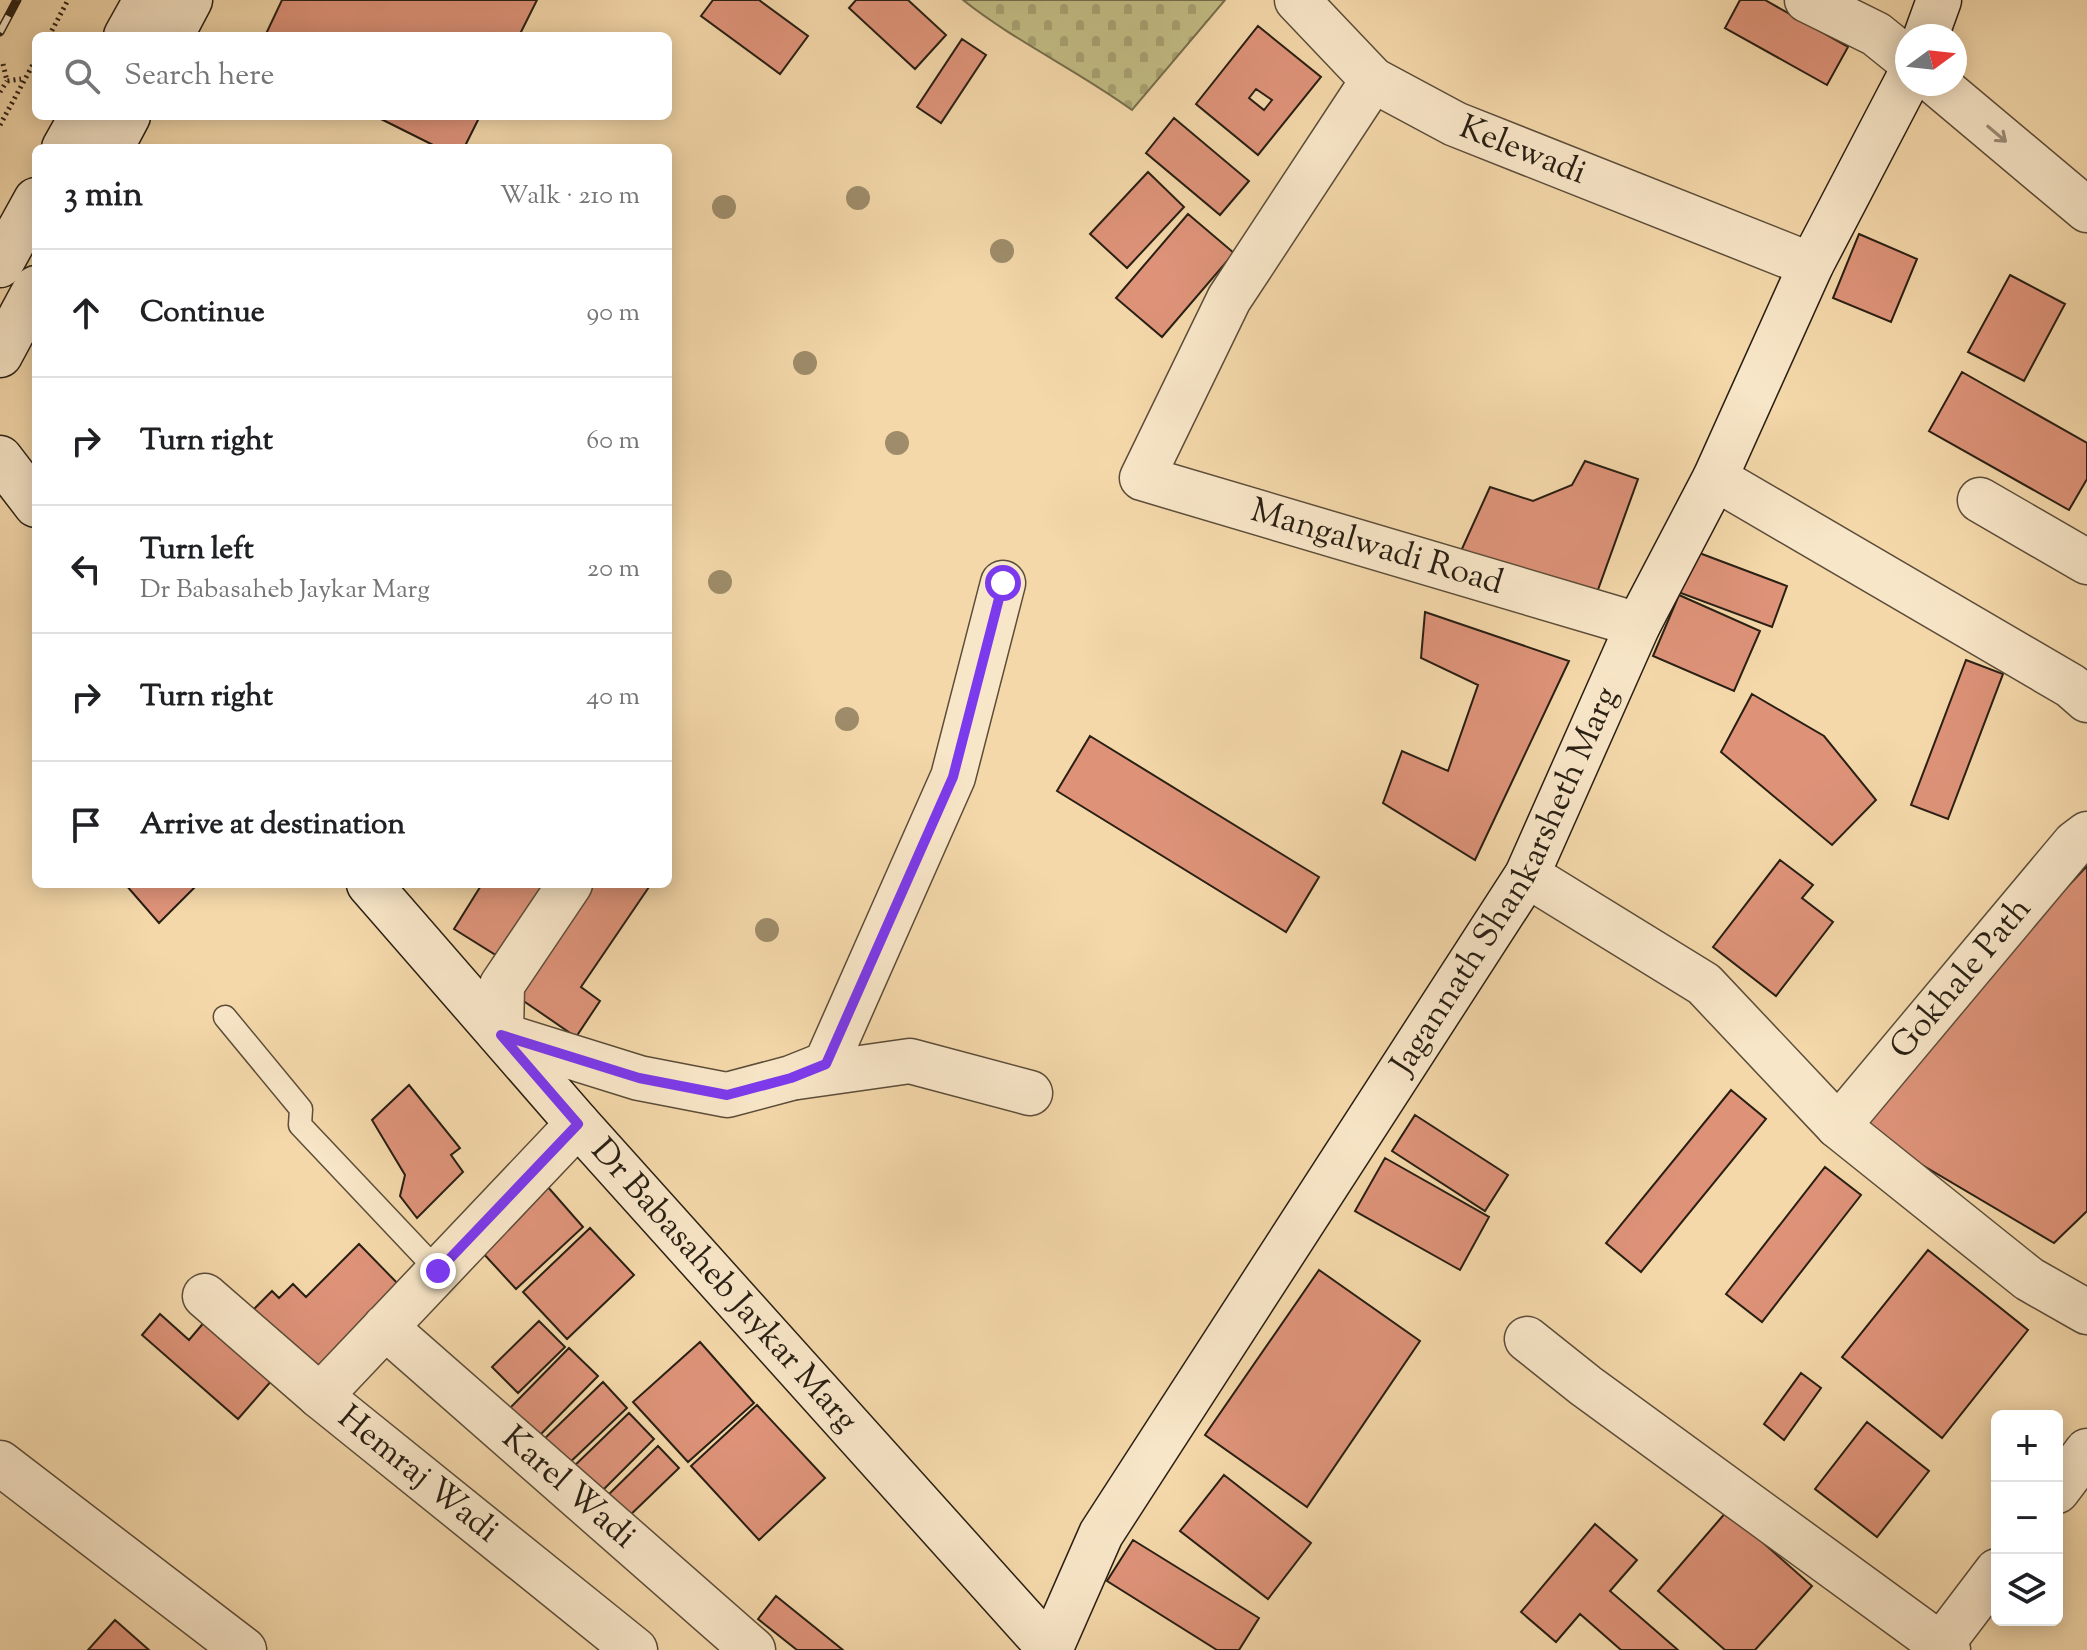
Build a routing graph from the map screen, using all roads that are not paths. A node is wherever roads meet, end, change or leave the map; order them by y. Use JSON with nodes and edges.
{"nodes":[{"id":1,"x":146,"y":0,"type":"edge"},
{"id":2,"x":190,"y":0,"type":"edge"},
{"id":3,"x":1297,"y":0,"type":"edge"},
{"id":4,"x":1807,"y":0,"type":"edge"},
{"id":5,"x":1939,"y":0,"type":"edge"},
{"id":6,"x":1930,"y":24,"type":"edge"},
{"id":7,"x":128,"y":32,"type":"edge"},
{"id":8,"x":173,"y":32,"type":"edge"},
{"id":9,"x":1895,"y":49,"type":"edge"},
{"id":10,"x":1373,"y":80,"type":"junction"},
{"id":11,"x":1897,"y":96,"type":"edge"},
{"id":12,"x":1951,"y":96,"type":"edge"},
{"id":13,"x":80,"y":120,"type":"edge"},
{"id":14,"x":126,"y":120,"type":"edge"},
{"id":15,"x":66,"y":144,"type":"edge"},
{"id":16,"x":113,"y":144,"type":"edge"},
{"id":17,"x":32,"y":207,"type":"edge"},
{"id":18,"x":2087,"y":210,"type":"edge"},
{"id":19,"x":1794,"y":258,"type":"junction"},
{"id":20,"x":0,"y":265,"type":"edge"},
{"id":21,"x":32,"y":295,"type":"edge"},
{"id":22,"x":0,"y":355,"type":"edge"},
{"id":23,"x":0,"y":458,"type":"edge"},
{"id":24,"x":1715,"y":478,"type":"junction"},
{"id":25,"x":32,"y":500,"type":"edge"},
{"id":26,"x":1980,"y":500,"type":"dead end"},
{"id":27,"x":32,"y":505,"type":"edge"},
{"id":28,"x":0,"y":509,"type":"edge"},
{"id":29,"x":2087,"y":562,"type":"edge"},
{"id":30,"x":1003,"y":583,"type":"dead end"},
{"id":31,"x":1624,"y":621,"type":"junction"},
{"id":32,"x":2087,"y":700,"type":"edge"},
{"id":33,"x":2087,"y":834,"type":"edge"},
{"id":34,"x":1527,"y":875,"type":"junction"},
{"id":35,"x":372,"y":888,"type":"edge"},
{"id":36,"x":567,"y":888,"type":"edge"},
{"id":37,"x":225,"y":1017,"type":"dead end"},
{"id":38,"x":501,"y":1035,"type":"junction"},
{"id":39,"x":791,"y":1078,"type":"junction"},
{"id":40,"x":1030,"y":1093,"type":"dead end"},
{"id":41,"x":578,"y":1124,"type":"junction"},
{"id":42,"x":1838,"y":1126,"type":"junction"},
{"id":43,"x":438,"y":1271,"type":"junction"},
{"id":44,"x":205,"y":1296,"type":"dead end"},
{"id":45,"x":2087,"y":1312,"type":"edge"},
{"id":46,"x":385,"y":1327,"type":"junction"},
{"id":47,"x":1527,"y":1339,"type":"dead end"},
{"id":48,"x":320,"y":1396,"type":"junction"},
{"id":49,"x":2087,"y":1451,"type":"edge"},
{"id":50,"x":0,"y":1463,"type":"edge"},
{"id":51,"x":2063,"y":1483,"type":"edge"},
{"id":52,"x":1991,"y":1579,"type":"edge"},
{"id":53,"x":1942,"y":1648,"type":"edge"},
{"id":54,"x":244,"y":1650,"type":"edge"},
{"id":55,"x":635,"y":1650,"type":"edge"},
{"id":56,"x":753,"y":1650,"type":"edge"},
{"id":57,"x":1051,"y":1650,"type":"edge"}],
"edges":[{"from":1,"to":7,"type":"street"},
{"from":2,"to":8,"type":"street"},
{"from":3,"to":10,"type":"street","name":"Kelewadi"},
{"from":4,"to":9,"type":"street"},
{"from":5,"to":6,"type":"street"},
{"from":10,"to":19,"type":"street","name":"Kelewadi"},
{"from":10,"to":31,"type":"street","name":"Mangalwadi Road"},
{"from":11,"to":19,"type":"street","name":"Jagannath Shankarsheth Marg"},
{"from":12,"to":18,"type":"street","one_way":true},
{"from":13,"to":15,"type":"street"},
{"from":14,"to":16,"type":"street"},
{"from":17,"to":20,"type":"street"},
{"from":19,"to":24,"type":"street","name":"Jagannath Shankarsheth Marg"},
{"from":21,"to":22,"type":"street"},
{"from":23,"to":25,"type":"street"},
{"from":24,"to":31,"type":"street","name":"Jagannath Shankarsheth Marg"},
{"from":24,"to":32,"type":"street"},
{"from":26,"to":29,"type":"street"},
{"from":27,"to":28,"type":"street"},
{"from":30,"to":39,"type":"street"},
{"from":31,"to":34,"type":"street","name":"Jagannath Shankarsheth Marg"},
{"from":33,"to":42,"type":"street","name":"Gokhale Path"},
{"from":34,"to":42,"type":"street"},
{"from":34,"to":57,"type":"street","name":"Jagannath Shankarsheth Marg"},
{"from":35,"to":38,"type":"street","name":"Dr Babasaheb Jaykar Marg"},
{"from":36,"to":38,"type":"street"},
{"from":37,"to":43,"type":"lane"},
{"from":38,"to":39,"type":"street"},
{"from":38,"to":41,"type":"street","name":"Dr Babasaheb Jaykar Marg"},
{"from":39,"to":40,"type":"street"},
{"from":41,"to":43,"type":"street"},
{"from":41,"to":57,"type":"street","name":"Dr Babasaheb Jaykar Marg"},
{"from":42,"to":45,"type":"street"},
{"from":43,"to":46,"type":"street"},
{"from":44,"to":48,"type":"street","name":"Hemraj Wadi"},
{"from":46,"to":48,"type":"street"},
{"from":46,"to":56,"type":"street","name":"Karel Wadi"},
{"from":47,"to":53,"type":"street"},
{"from":48,"to":55,"type":"street","name":"Hemraj Wadi"},
{"from":49,"to":51,"type":"street"},
{"from":50,"to":54,"type":"street"},
{"from":52,"to":53,"type":"street"}]}
